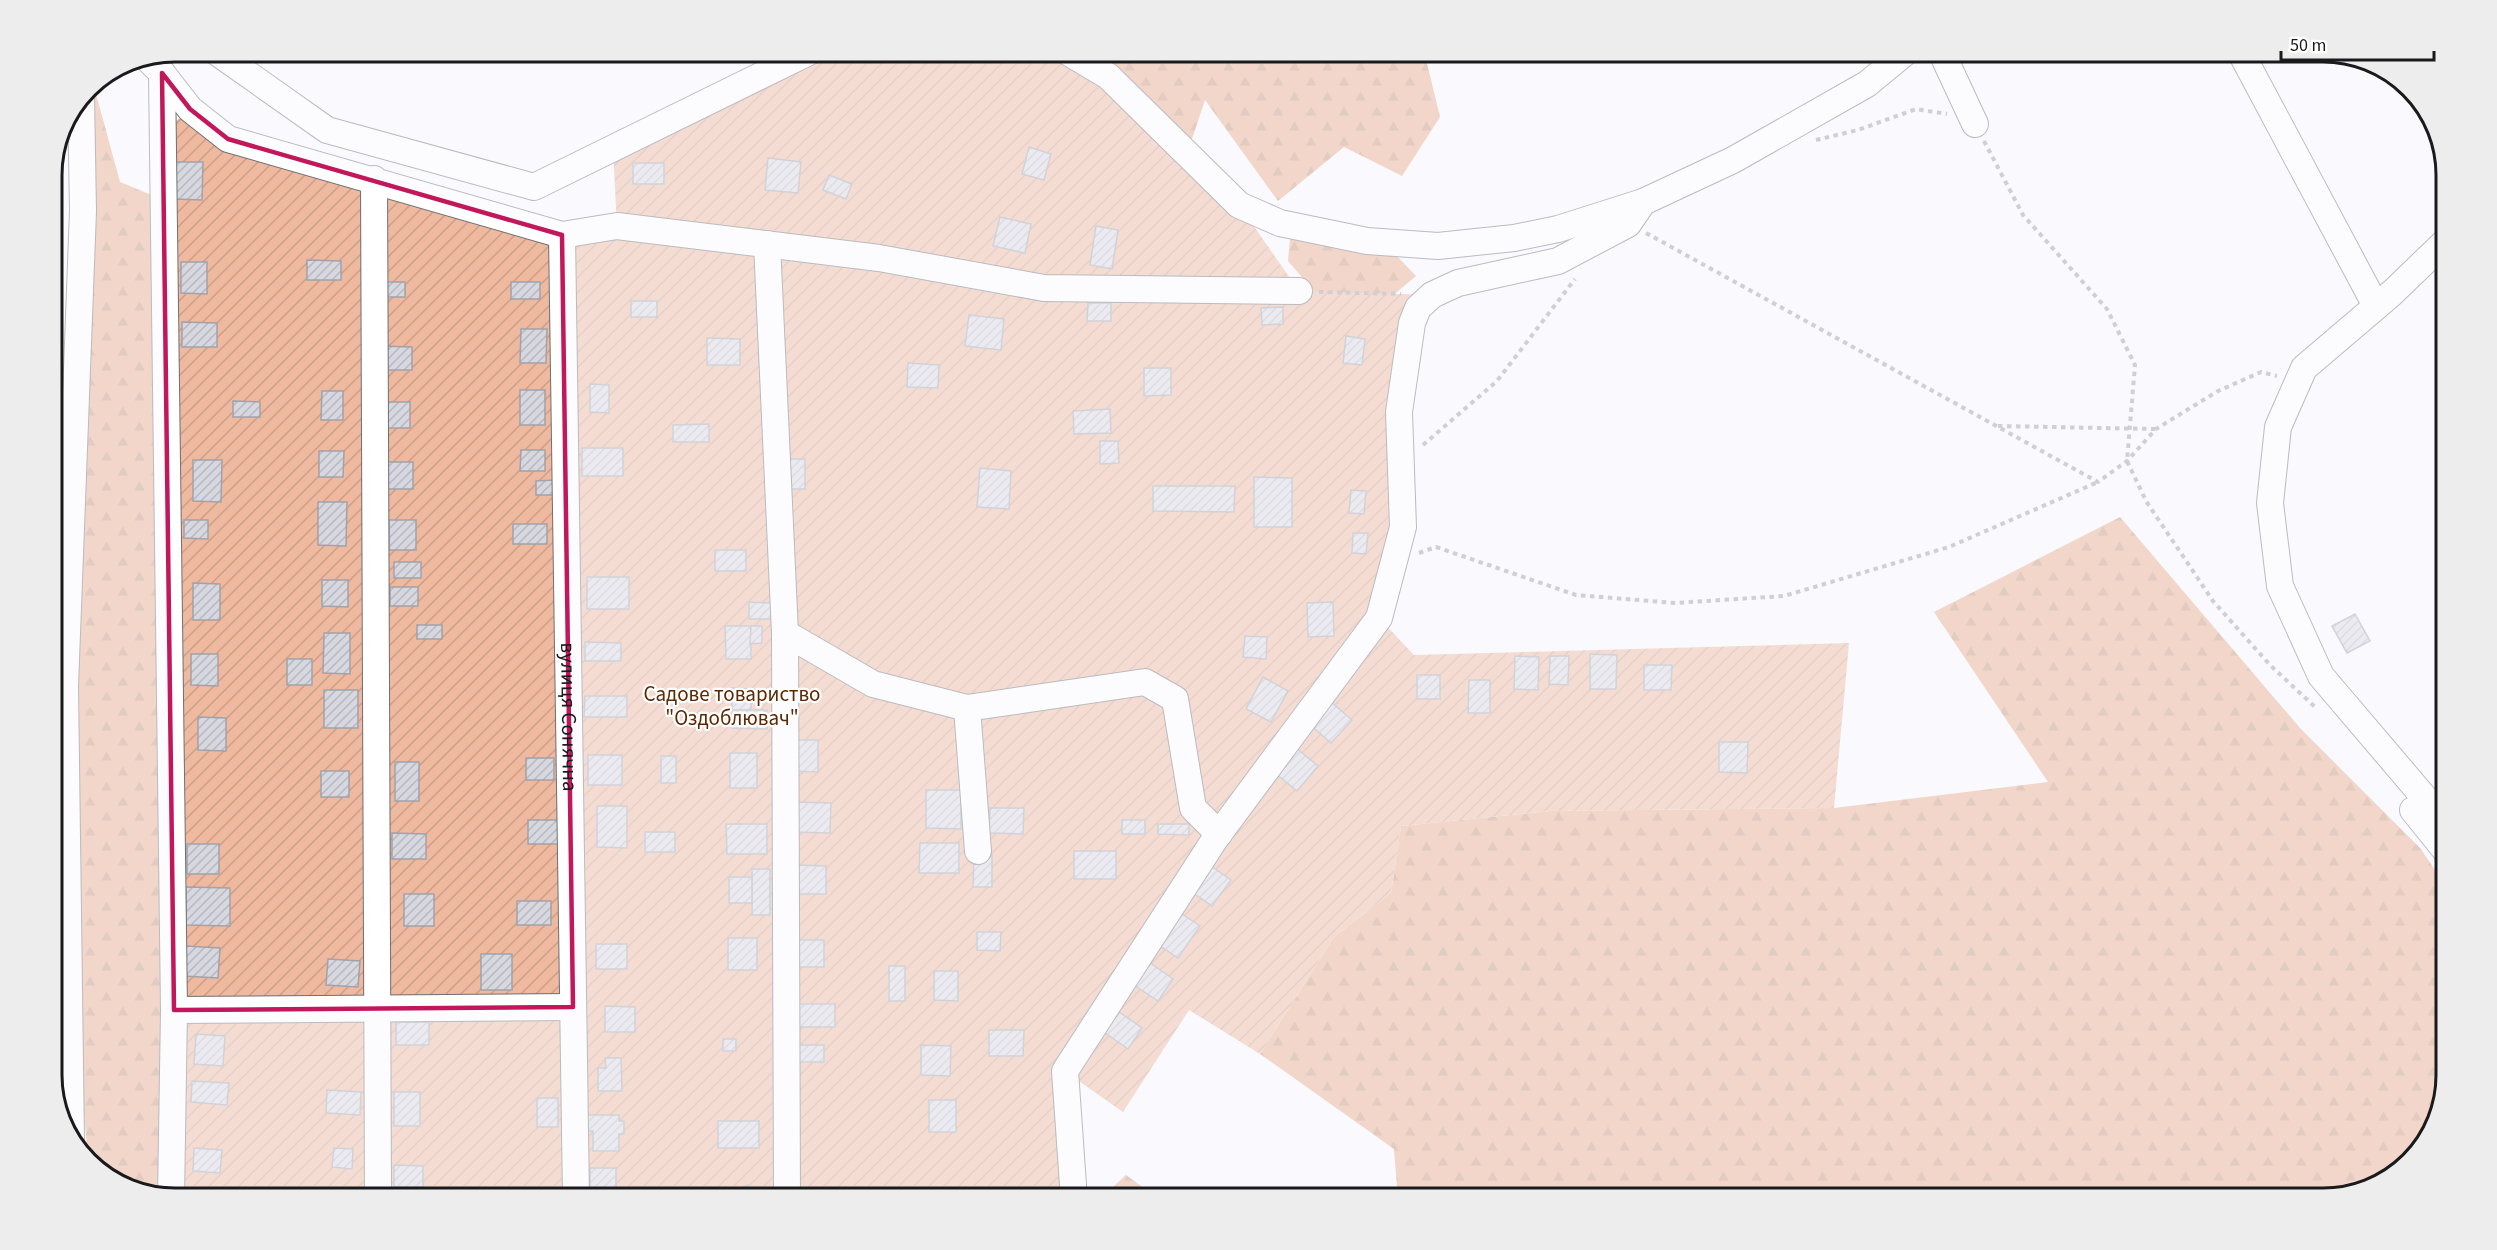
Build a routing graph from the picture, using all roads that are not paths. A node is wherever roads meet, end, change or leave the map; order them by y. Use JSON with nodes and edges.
{"nodes":[{"id":1,"x":231,"y":62,"type":"edge"},
{"id":2,"x":789,"y":62,"type":"edge"},
{"id":3,"x":1084,"y":62,"type":"edge"},
{"id":4,"x":1894,"y":62,"type":"edge"},
{"id":5,"x":1946,"y":62,"type":"edge"},
{"id":6,"x":2246,"y":62,"type":"edge"},
{"id":7,"x":154,"y":65,"type":"edge"},
{"id":8,"x":81,"y":110,"type":"edge"},
{"id":9,"x":1975,"y":124,"type":"road end"},
{"id":10,"x":374,"y":179,"type":"junction"},
{"id":11,"x":1643,"y":202,"type":"junction"},
{"id":12,"x":562,"y":235,"type":"junction"},
{"id":13,"x":767,"y":244,"type":"junction"},
{"id":14,"x":2435,"y":251,"type":"edge"},
{"id":15,"x":1299,"y":291,"type":"road end"},
{"id":16,"x":2376,"y":306,"type":"junction"},
{"id":17,"x":785,"y":633,"type":"junction"},
{"id":18,"x":967,"y":708,"type":"junction"},
{"id":19,"x":2409,"y":805,"type":"dead end"},
{"id":20,"x":2436,"y":811,"type":"edge"},
{"id":21,"x":1219,"y":834,"type":"junction"},
{"id":22,"x":2436,"y":838,"type":"edge"},
{"id":23,"x":978,"y":851,"type":"dead end"},
{"id":24,"x":377,"y":1007,"type":"junction"},
{"id":25,"x":573,"y":1007,"type":"junction"},
{"id":26,"x":174,"y":1010,"type":"junction"},
{"id":27,"x":71,"y":1121,"type":"edge"},
{"id":28,"x":171,"y":1188,"type":"edge"},
{"id":29,"x":378,"y":1188,"type":"edge"},
{"id":30,"x":576,"y":1188,"type":"edge"},
{"id":31,"x":787,"y":1188,"type":"edge"},
{"id":32,"x":1073,"y":1188,"type":"edge"}],
"edges":[{"from":1,"to":2,"type":"street"},
{"from":3,"to":11,"type":"street"},
{"from":4,"to":11,"type":"street"},
{"from":5,"to":9,"type":"street"},
{"from":6,"to":16,"type":"street"},
{"from":7,"to":10,"type":"street"},
{"from":7,"to":26,"type":"street"},
{"from":8,"to":27,"type":"street"},
{"from":10,"to":12,"type":"street"},
{"from":10,"to":24,"type":"street"},
{"from":11,"to":21,"type":"street"},
{"from":12,"to":13,"type":"street"},
{"from":12,"to":25,"type":"street","name":"вулиця Сонячна"},
{"from":13,"to":15,"type":"street"},
{"from":13,"to":17,"type":"street"},
{"from":14,"to":16,"type":"street"},
{"from":16,"to":20,"type":"street"},
{"from":17,"to":18,"type":"street"},
{"from":17,"to":31,"type":"street"},
{"from":18,"to":21,"type":"street"},
{"from":18,"to":23,"type":"street"},
{"from":19,"to":22,"type":"street"},
{"from":21,"to":32,"type":"street"},
{"from":24,"to":25,"type":"street"},
{"from":24,"to":26,"type":"street"},
{"from":24,"to":29,"type":"street"},
{"from":25,"to":30,"type":"street","name":"вулиця Сонячна"},
{"from":26,"to":28,"type":"street"}]}
